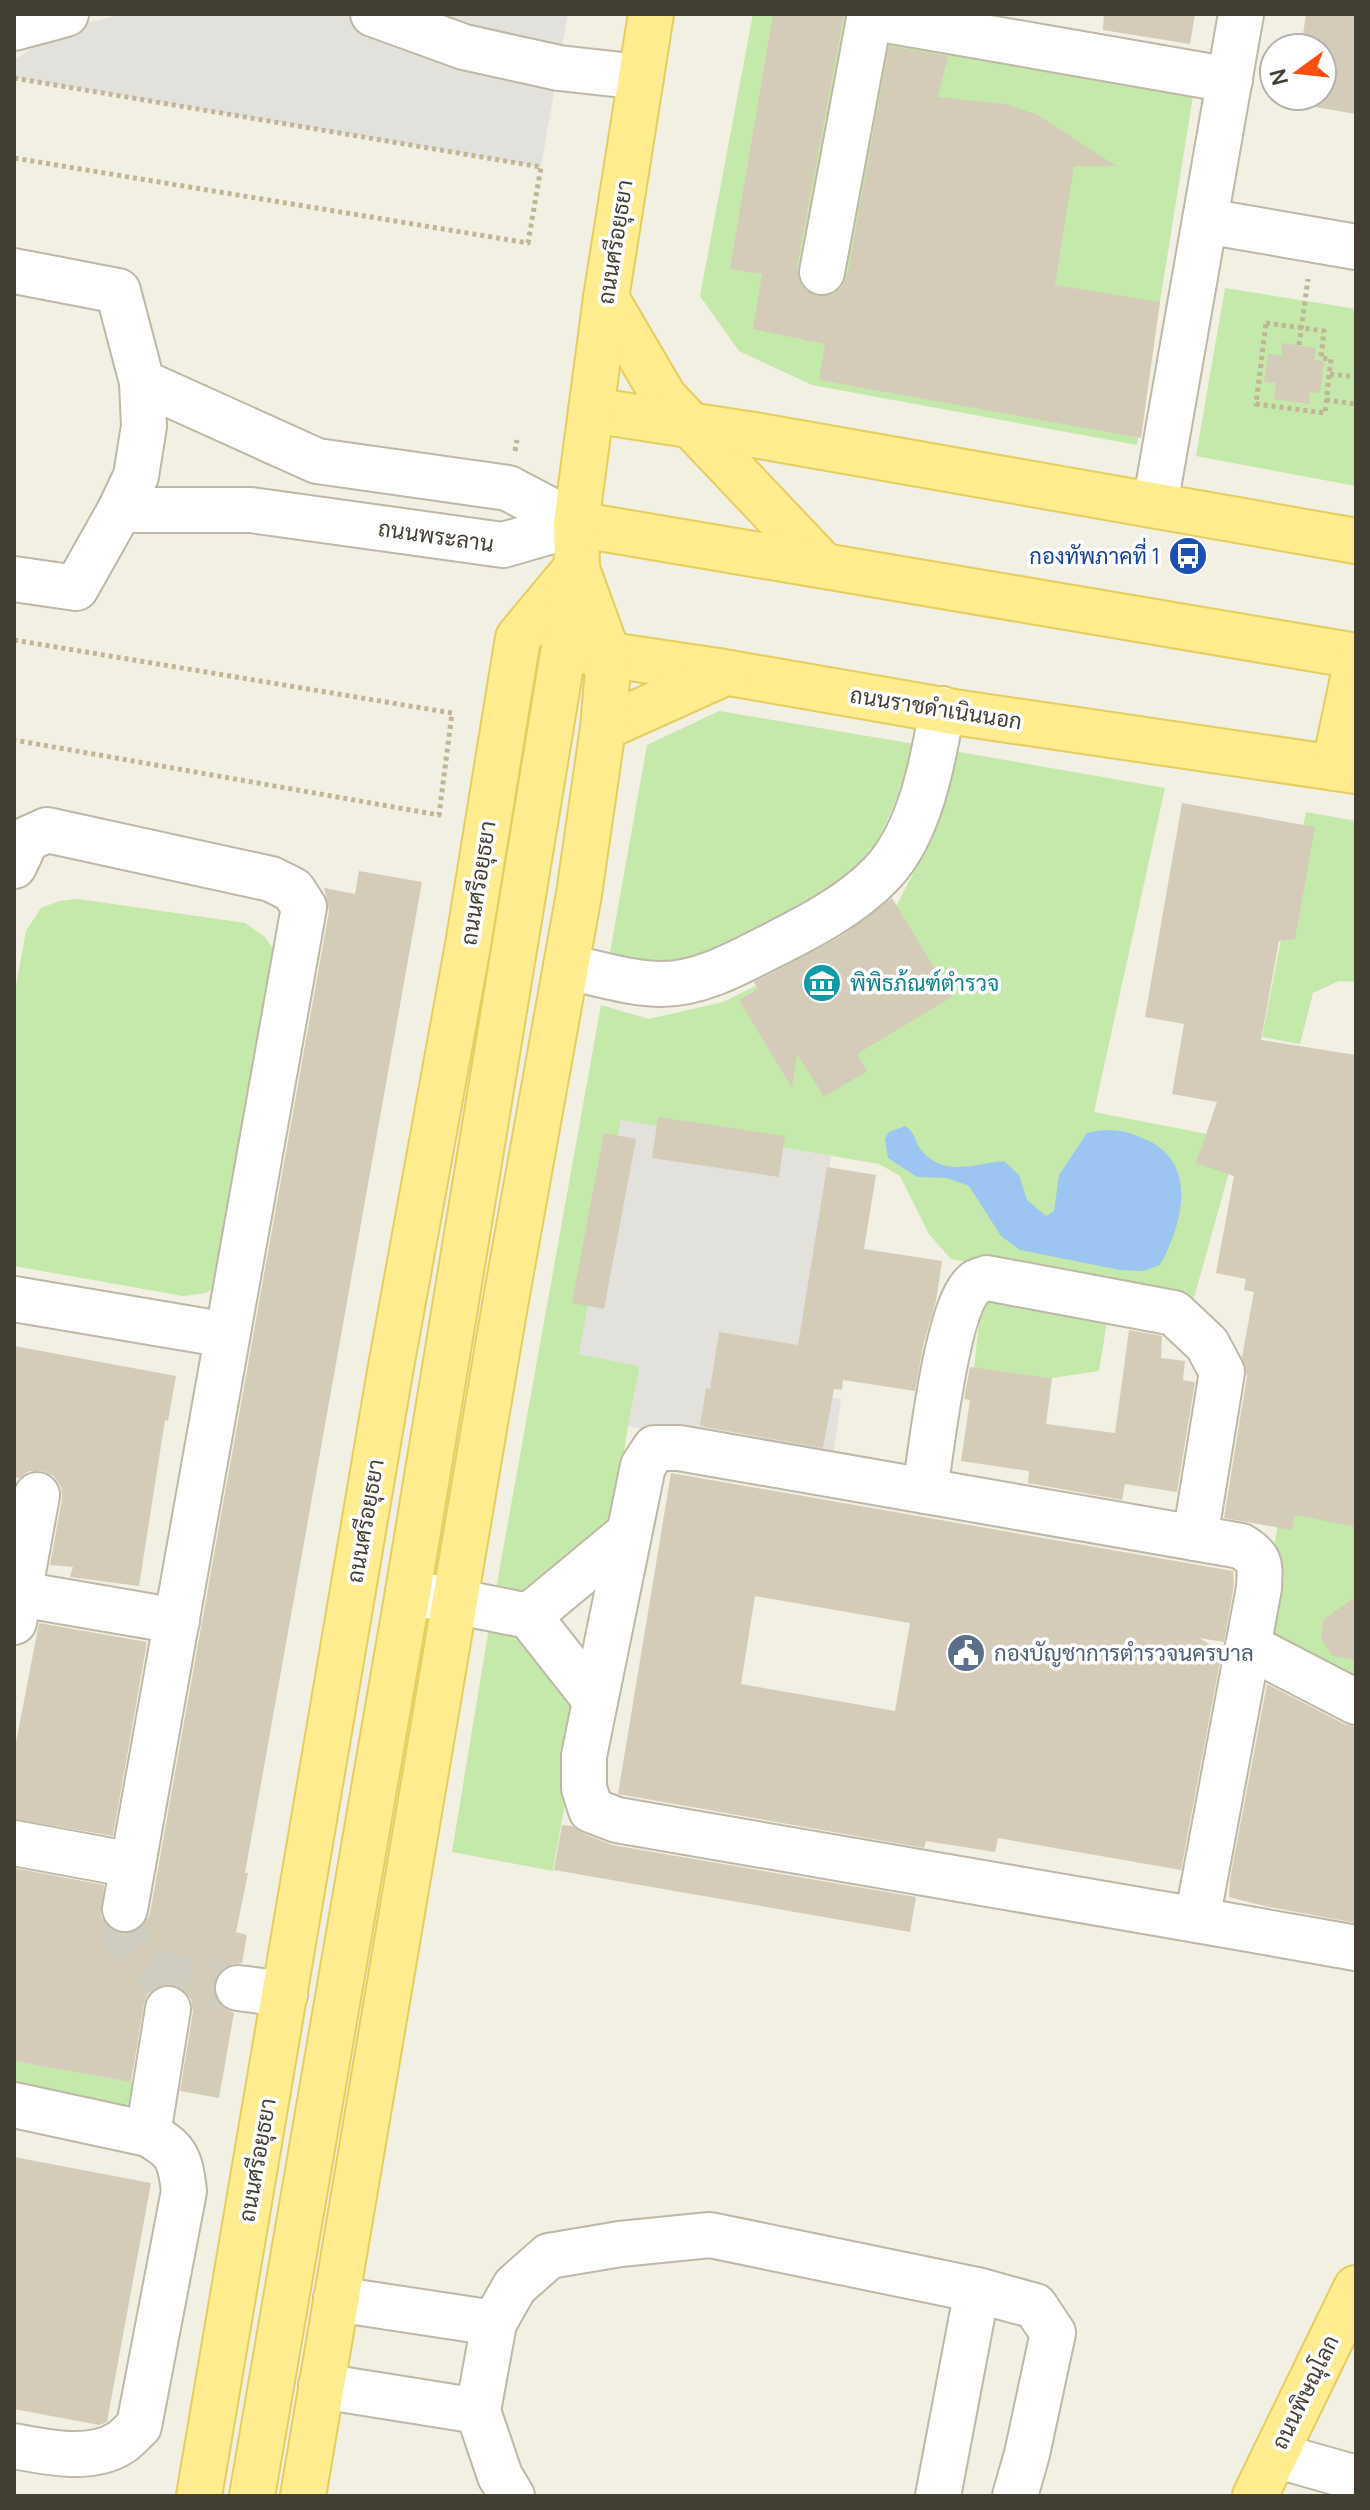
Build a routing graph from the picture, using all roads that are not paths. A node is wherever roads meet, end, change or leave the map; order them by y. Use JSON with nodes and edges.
{"nodes":[{"id":1,"x":373,"y":14,"type":"edge"},
{"id":2,"x":651,"y":14,"type":"edge"},
{"id":3,"x":1241,"y":14,"type":"edge"},
{"id":4,"x":869,"y":15,"type":"edge"},
{"id":5,"x":641,"y":77,"type":"junction"},
{"id":6,"x":1230,"y":80,"type":"junction"},
{"id":7,"x":1206,"y":221,"type":"junction"},
{"id":8,"x":1356,"y":247,"type":"edge"},
{"id":9,"x":14,"y":271,"type":"edge"},
{"id":10,"x":822,"y":272,"type":"dead end"},
{"id":11,"x":606,"y":298,"type":"junction"},
{"id":12,"x":142,"y":382,"type":"junction"},
{"id":13,"x":591,"y":410,"type":"junction"},
{"id":14,"x":691,"y":426,"type":"junction"},
{"id":15,"x":754,"y":435,"type":"junction"},
{"id":16,"x":1155,"y":505,"type":"junction"},
{"id":17,"x":120,"y":510,"type":"junction"},
{"id":18,"x":576,"y":524,"type":"junction"},
{"id":19,"x":1356,"y":541,"type":"edge"},
{"id":20,"x":822,"y":564,"type":"junction"},
{"id":21,"x":577,"y":567,"type":"junction"},
{"id":22,"x":14,"y":579,"type":"edge"},
{"id":23,"x":518,"y":638,"type":"junction"},
{"id":24,"x":564,"y":647,"type":"junction"},
{"id":25,"x":1356,"y":656,"type":"edge"},
{"id":26,"x":609,"y":657,"type":"junction"},
{"id":27,"x":1356,"y":664,"type":"edge"},
{"id":28,"x":727,"y":672,"type":"junction"},
{"id":29,"x":942,"y":709,"type":"junction"},
{"id":30,"x":603,"y":728,"type":"junction"},
{"id":31,"x":1345,"y":769,"type":"edge"},
{"id":32,"x":18,"y":838,"type":"edge"},
{"id":33,"x":479,"y":871,"type":"junction"},
{"id":34,"x":525,"y":880,"type":"junction"},
{"id":35,"x":512,"y":958,"type":"junction"},
{"id":36,"x":566,"y":967,"type":"junction"},
{"id":37,"x":14,"y":1299,"type":"edge"},
{"id":38,"x":227,"y":1335,"type":"junction"},
{"id":39,"x":390,"y":1372,"type":"junction"},
{"id":40,"x":443,"y":1380,"type":"junction"},
{"id":41,"x":925,"y":1491,"type":"junction"},
{"id":42,"x":37,"y":1495,"type":"dead end"},
{"id":43,"x":629,"y":1533,"type":"junction"},
{"id":44,"x":1195,"y":1538,"type":"junction"},
{"id":45,"x":408,"y":1592,"type":"junction"},
{"id":46,"x":456,"y":1602,"type":"junction"},
{"id":47,"x":16,"y":1603,"type":"edge"},
{"id":48,"x":529,"y":1616,"type":"junction"},
{"id":49,"x":348,"y":1620,"type":"junction"},
{"id":50,"x":177,"y":1621,"type":"junction"},
{"id":51,"x":1248,"y":1646,"type":"junction"},
{"id":52,"x":595,"y":1700,"type":"junction"},
{"id":53,"x":1356,"y":1702,"type":"edge"},
{"id":54,"x":322,"y":1773,"type":"junction"},
{"id":55,"x":376,"y":1783,"type":"junction"},
{"id":56,"x":14,"y":1843,"type":"edge"},
{"id":57,"x":133,"y":1865,"type":"junction"},
{"id":58,"x":125,"y":1909,"type":"tunnel mouth"},
{"id":59,"x":1197,"y":1920,"type":"junction"},
{"id":60,"x":1356,"y":1948,"type":"edge"},
{"id":61,"x":238,"y":1988,"type":"tunnel mouth"},
{"id":62,"x":285,"y":1994,"type":"junction"},
{"id":63,"x":337,"y":2003,"type":"junction"},
{"id":64,"x":168,"y":2009,"type":"dead end"},
{"id":65,"x":14,"y":2105,"type":"edge"},
{"id":66,"x":148,"y":2134,"type":"junction"},
{"id":67,"x":1356,"y":2288,"type":"edge"},
{"id":68,"x":977,"y":2290,"type":"junction"},
{"id":69,"x":288,"y":2291,"type":"junction"},
{"id":70,"x":336,"y":2299,"type":"junction"},
{"id":71,"x":494,"y":2323,"type":"junction"},
{"id":72,"x":273,"y":2380,"type":"junction"},
{"id":73,"x":321,"y":2386,"type":"junction"},
{"id":74,"x":478,"y":2411,"type":"junction"},
{"id":75,"x":14,"y":2446,"type":"edge"},
{"id":76,"x":1275,"y":2455,"type":"junction"},
{"id":77,"x":1356,"y":2478,"type":"edge"},
{"id":78,"x":199,"y":2496,"type":"edge"},
{"id":79,"x":252,"y":2496,"type":"edge"},
{"id":80,"x":303,"y":2496,"type":"edge"},
{"id":81,"x":512,"y":2496,"type":"edge"},
{"id":82,"x":938,"y":2496,"type":"edge"},
{"id":83,"x":1015,"y":2496,"type":"edge"},
{"id":84,"x":1255,"y":2496,"type":"edge"}],
"edges":[{"from":1,"to":5,"type":"street"},
{"from":2,"to":5,"type":"main road","name":"ถนนศรีอยุธยา"},
{"from":3,"to":6,"type":"street"},
{"from":4,"to":6,"type":"street"},
{"from":4,"to":10,"type":"street"},
{"from":5,"to":11,"type":"main road","name":"ถนนศรีอยุธยา"},
{"from":6,"to":7,"type":"street"},
{"from":7,"to":8,"type":"street"},
{"from":7,"to":16,"type":"street"},
{"from":9,"to":12,"type":"street"},
{"from":11,"to":13,"type":"main road","name":"ถนนศรีอยุธยา"},
{"from":11,"to":14,"type":"main road"},
{"from":11,"to":15,"type":"main road"},
{"from":12,"to":17,"type":"street"},
{"from":12,"to":18,"type":"street"},
{"from":13,"to":14,"type":"main road"},
{"from":13,"to":18,"type":"main road","name":"ถนนศรีอยุธยา"},
{"from":14,"to":15,"type":"main road"},
{"from":14,"to":20,"type":"main road"},
{"from":15,"to":16,"type":"main road"},
{"from":16,"to":19,"type":"main road"},
{"from":17,"to":18,"type":"street","name":"ถนนพระลาน"},
{"from":17,"to":22,"type":"street"},
{"from":18,"to":20,"type":"main road"},
{"from":18,"to":21,"type":"main road","name":"ถนนศรีอยุธยา"},
{"from":20,"to":25,"type":"main road"},
{"from":21,"to":23,"type":"main road"},
{"from":21,"to":24,"type":"main road","name":"ถนนศรีอยุธยา"},
{"from":21,"to":26,"type":"main road","name":"ถนนศรีอยุธยา"},
{"from":23,"to":24,"type":"main road","name":"ถนนราชดำเนินนอก"},
{"from":23,"to":33,"type":"main road","name":"ถนนศรีอยุธยา"},
{"from":24,"to":26,"type":"main road","name":"ถนนราชดำเนินนอก"},
{"from":24,"to":34,"type":"main road","name":"ถนนศรีอยุธยา"},
{"from":26,"to":28,"type":"main road","name":"ถนนราชดำเนินนอก"},
{"from":26,"to":30,"type":"main road","name":"ถนนศรีอยุธยา"},
{"from":27,"to":31,"type":"main road"},
{"from":28,"to":29,"type":"main road","name":"ถนนราชดำเนินนอก"},
{"from":28,"to":30,"type":"main road"},
{"from":29,"to":31,"type":"main road","name":"ถนนราชดำเนินนอก"},
{"from":29,"to":36,"type":"street"},
{"from":30,"to":36,"type":"main road","name":"ถนนศรีอยุธยา"},
{"from":32,"to":38,"type":"street"},
{"from":33,"to":34,"type":"main road"},
{"from":33,"to":39,"type":"main road","name":"ถนนศรีอยุธยา"},
{"from":34,"to":35,"type":"main road","name":"ถนนศรีอยุธยา"},
{"from":35,"to":36,"type":"main road"},
{"from":35,"to":40,"type":"main road","name":"ถนนศรีอยุธยา"},
{"from":36,"to":46,"type":"main road","name":"ถนนศรีอยุธยา"},
{"from":37,"to":38,"type":"street"},
{"from":38,"to":50,"type":"street"},
{"from":39,"to":40,"type":"main road"},
{"from":39,"to":49,"type":"main road","name":"ถนนศรีอยุธยา"},
{"from":40,"to":45,"type":"main road","name":"ถนนศรีอยุธยา"},
{"from":41,"to":43,"type":"street"},
{"from":41,"to":44,"type":"street"},
{"from":41,"to":44,"type":"street"},
{"from":42,"to":47,"type":"street"},
{"from":43,"to":48,"type":"street"},
{"from":43,"to":52,"type":"street"},
{"from":44,"to":51,"type":"street"},
{"from":45,"to":46,"type":"street"},
{"from":45,"to":49,"type":"main road"},
{"from":45,"to":55,"type":"main road","name":"ถนนศรีอยุธยา"},
{"from":46,"to":48,"type":"street"},
{"from":46,"to":70,"type":"main road","name":"ถนนศรีอยุธยา"},
{"from":47,"to":50,"type":"street"},
{"from":48,"to":52,"type":"street"},
{"from":49,"to":54,"type":"main road","name":"ถนนศรีอยุธยา"},
{"from":50,"to":57,"type":"street"},
{"from":51,"to":53,"type":"street"},
{"from":51,"to":59,"type":"street"},
{"from":52,"to":59,"type":"street"},
{"from":54,"to":55,"type":"main road"},
{"from":54,"to":62,"type":"main road","name":"ถนนศรีอยุธยา"},
{"from":55,"to":63,"type":"main road","name":"ถนนศรีอยุธยา"},
{"from":56,"to":57,"type":"street"},
{"from":57,"to":58,"type":"street"},
{"from":59,"to":60,"type":"street"},
{"from":61,"to":62,"type":"street"},
{"from":62,"to":63,"type":"main road"},
{"from":62,"to":78,"type":"main road","name":"ถนนศรีอยุธยา"},
{"from":63,"to":69,"type":"main road","name":"ถนนศรีอยุธยา"},
{"from":64,"to":66,"type":"street"},
{"from":65,"to":66,"type":"street"},
{"from":66,"to":75,"type":"street"},
{"from":67,"to":76,"type":"main road","name":"ถนนพิษณุโลก"},
{"from":68,"to":71,"type":"street"},
{"from":68,"to":82,"type":"street"},
{"from":68,"to":83,"type":"street"},
{"from":69,"to":70,"type":"main road"},
{"from":69,"to":72,"type":"main road","name":"ถนนศรีอยุธยา"},
{"from":70,"to":71,"type":"street"},
{"from":70,"to":73,"type":"main road","name":"ถนนศรีอยุธยา"},
{"from":71,"to":74,"type":"street"},
{"from":72,"to":73,"type":"main road"},
{"from":72,"to":79,"type":"main road","name":"ถนนศรีอยุธยา"},
{"from":73,"to":74,"type":"street"},
{"from":73,"to":80,"type":"main road","name":"ถนนศรีอยุธยา"},
{"from":74,"to":81,"type":"street"},
{"from":76,"to":77,"type":"street"},
{"from":76,"to":84,"type":"main road","name":"ถนนพิษณุโลก"}]}
